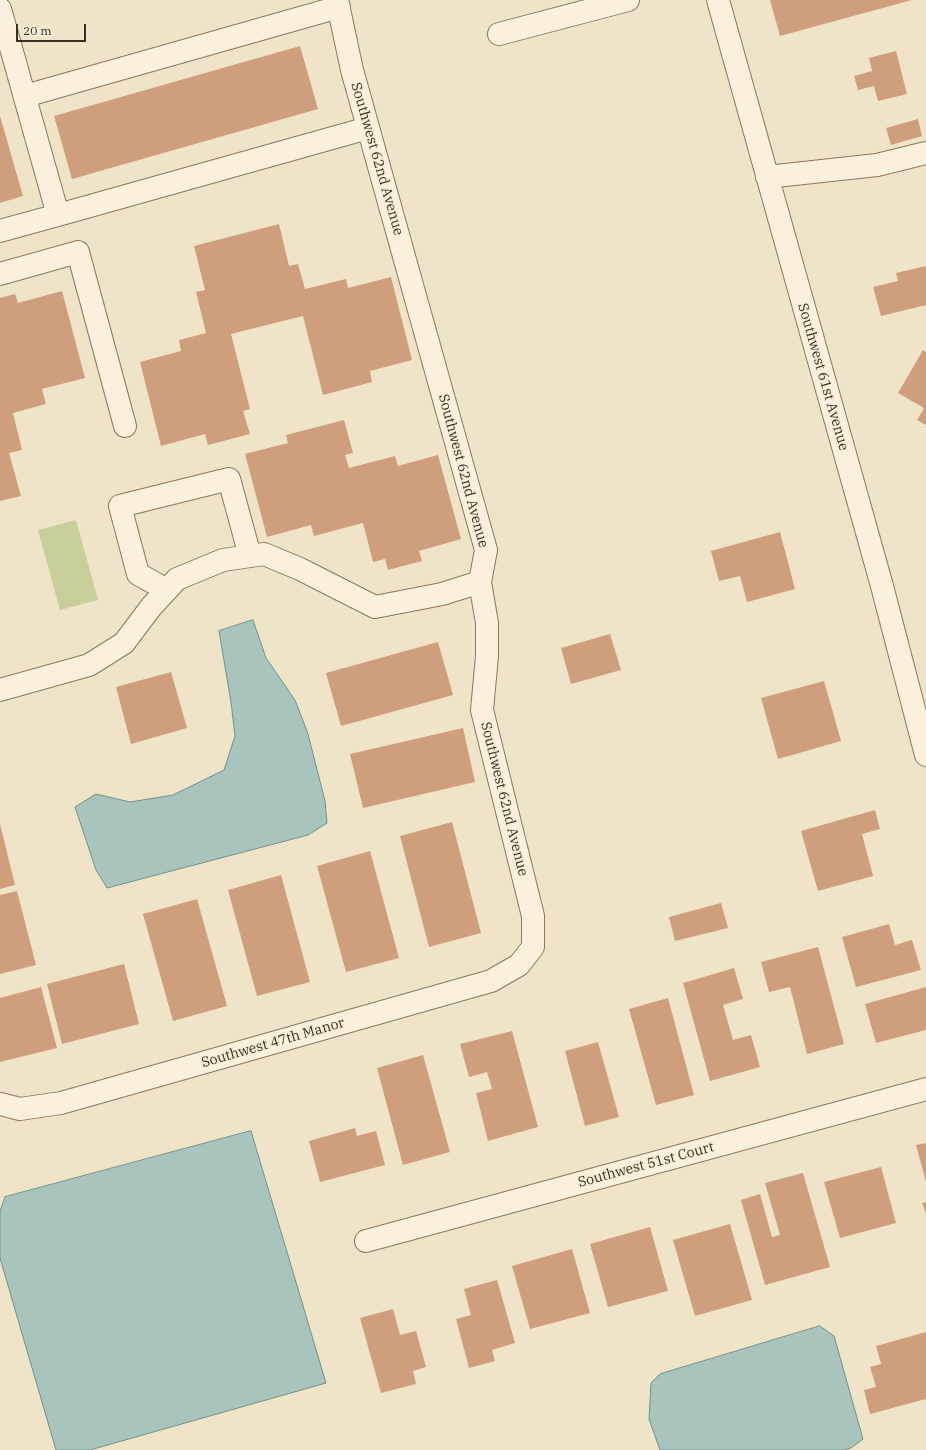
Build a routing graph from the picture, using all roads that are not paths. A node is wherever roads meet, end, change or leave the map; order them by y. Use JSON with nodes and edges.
{"nodes":[{"id":1,"x":628,"y":0,"type":"edge"},
{"id":2,"x":718,"y":0,"type":"edge"},
{"id":3,"x":338,"y":3,"type":"edge"},
{"id":4,"x":0,"y":9,"type":"edge"},
{"id":5,"x":499,"y":34,"type":"dead end"},
{"id":6,"x":25,"y":96,"type":"junction"},
{"id":7,"x":368,"y":128,"type":"junction"},
{"id":8,"x":926,"y":153,"type":"edge"},
{"id":9,"x":767,"y":177,"type":"junction"},
{"id":10,"x":58,"y":215,"type":"junction"},
{"id":11,"x":0,"y":231,"type":"edge"},
{"id":12,"x":0,"y":274,"type":"edge"},
{"id":13,"x":125,"y":426,"type":"dead end"},
{"id":14,"x":250,"y":556,"type":"junction"},
{"id":15,"x":480,"y":582,"type":"junction"},
{"id":16,"x":167,"y":590,"type":"junction"},
{"id":17,"x":0,"y":690,"type":"edge"},
{"id":18,"x":926,"y":755,"type":"edge"},
{"id":19,"x":533,"y":947,"type":"joint"},
{"id":20,"x":926,"y":1089,"type":"edge"},
{"id":21,"x":0,"y":1104,"type":"edge"},
{"id":22,"x":366,"y":1241,"type":"dead end"}],
"edges":[{"from":1,"to":5,"type":"street"},
{"from":2,"to":9,"type":"street","name":"Southwest 61st Avenue"},
{"from":3,"to":6,"type":"street"},
{"from":3,"to":7,"type":"street","name":"Southwest 62nd Avenue"},
{"from":4,"to":6,"type":"street"},
{"from":6,"to":10,"type":"street"},
{"from":7,"to":10,"type":"street"},
{"from":7,"to":15,"type":"street","name":"Southwest 62nd Avenue"},
{"from":8,"to":9,"type":"street"},
{"from":9,"to":18,"type":"street","name":"Southwest 61st Avenue"},
{"from":10,"to":11,"type":"street"},
{"from":12,"to":13,"type":"street"},
{"from":14,"to":15,"type":"street"},
{"from":14,"to":16,"type":"street"},
{"from":14,"to":16,"type":"street"},
{"from":15,"to":19,"type":"street","name":"Southwest 62nd Avenue"},
{"from":16,"to":17,"type":"street"},
{"from":19,"to":21,"type":"street","name":"Southwest 47th Manor"},
{"from":20,"to":22,"type":"street","name":"Southwest 51st Court"}]}
